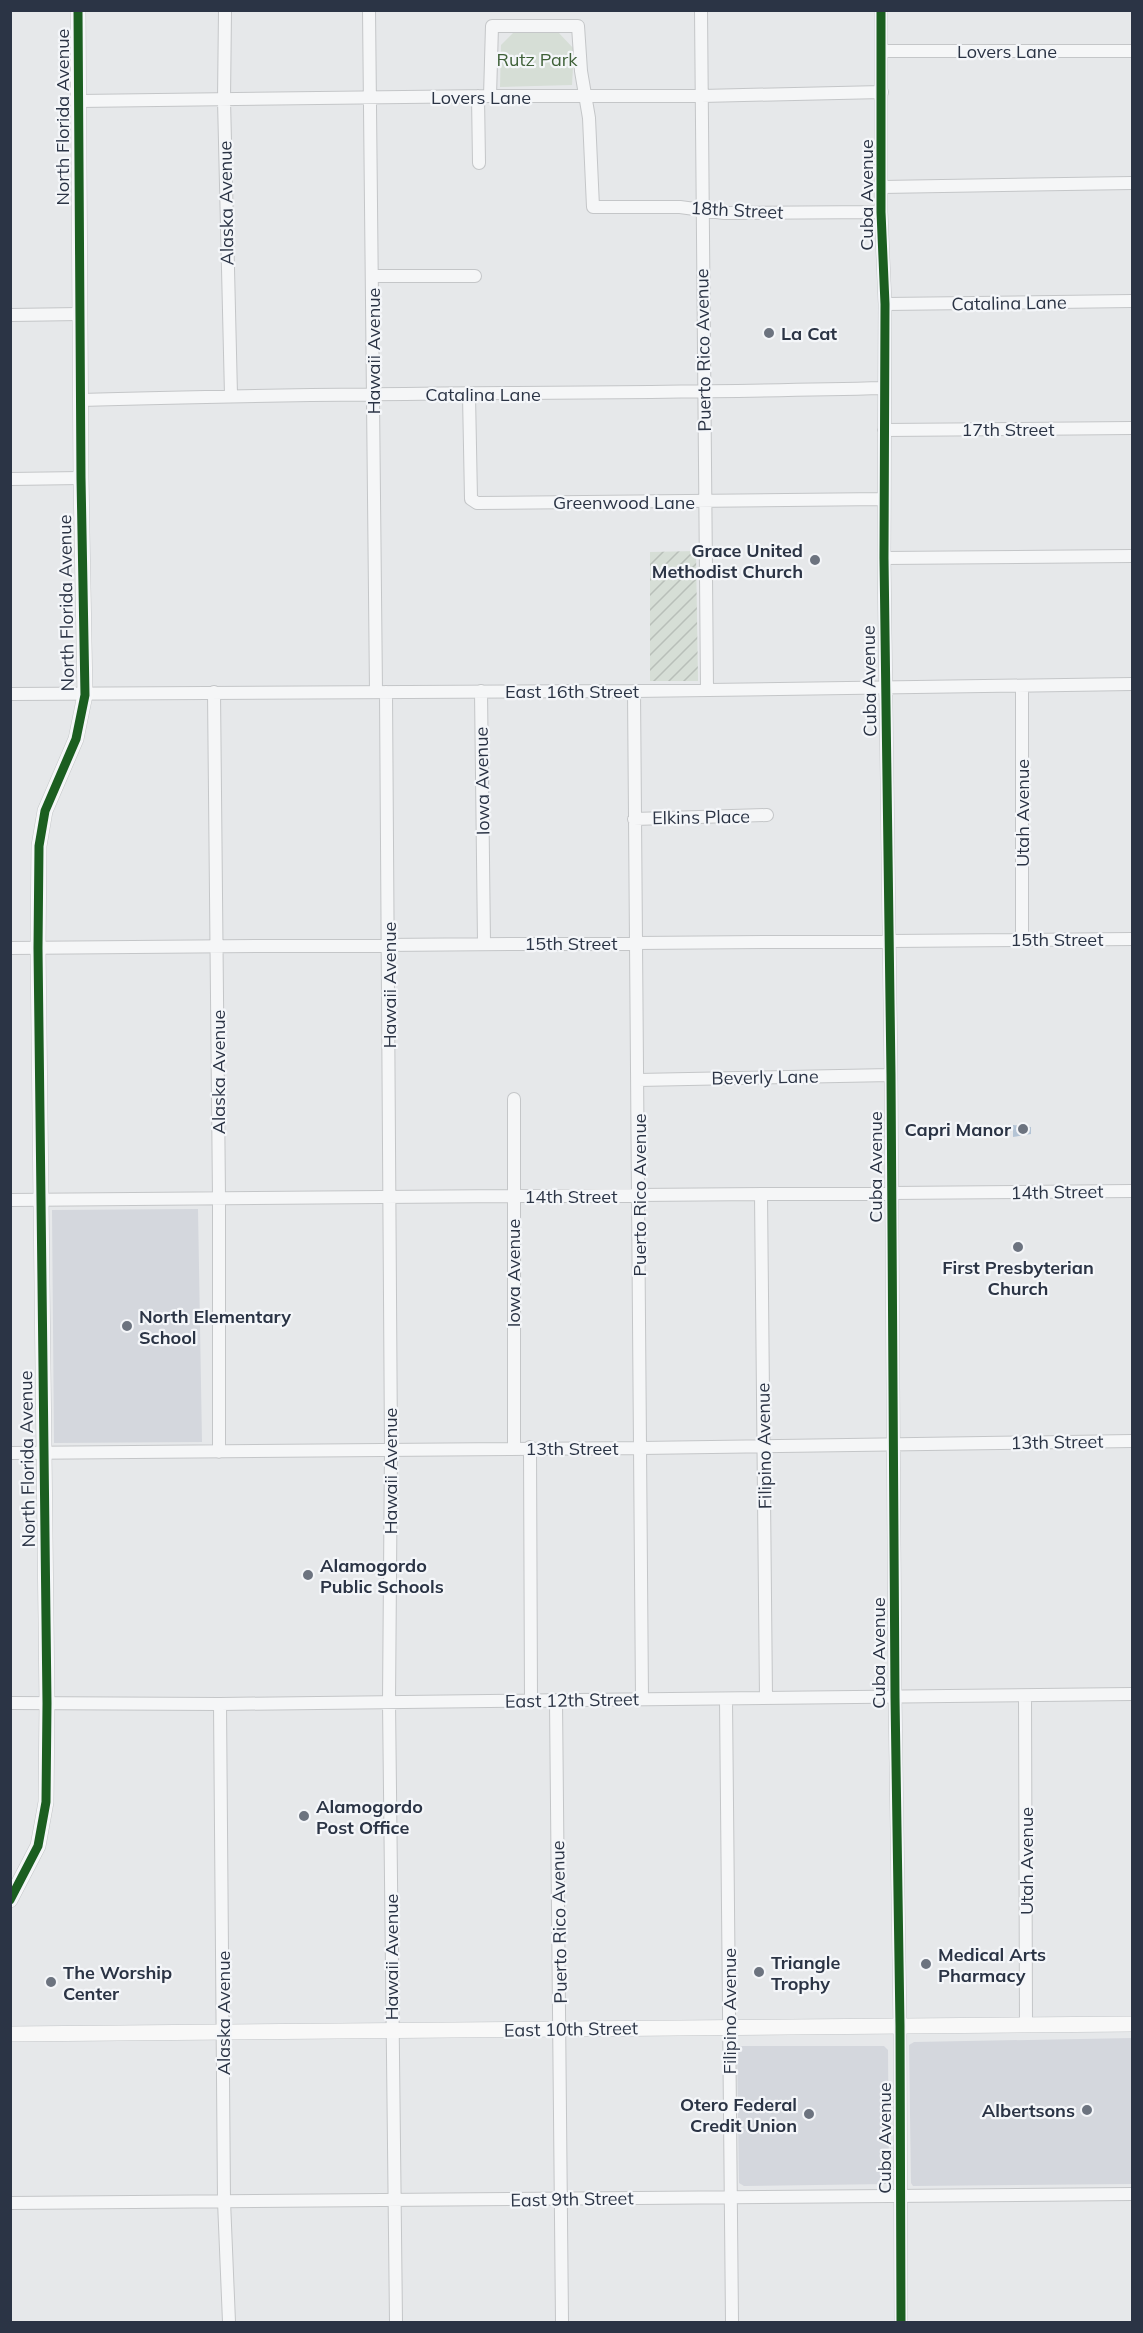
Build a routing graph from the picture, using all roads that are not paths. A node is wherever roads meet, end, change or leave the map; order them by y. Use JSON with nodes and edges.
{"nodes":[{"id":1,"x":78,"y":10,"type":"edge"},
{"id":2,"x":225,"y":10,"type":"edge"},
{"id":3,"x":369,"y":10,"type":"edge"},
{"id":4,"x":701,"y":10,"type":"edge"},
{"id":5,"x":881,"y":10,"type":"edge"},
{"id":6,"x":882,"y":51,"type":"junction"},
{"id":7,"x":1132,"y":51,"type":"edge"},
{"id":8,"x":882,"y":92,"type":"junction"},
{"id":9,"x":484,"y":96,"type":"junction"},
{"id":10,"x":702,"y":96,"type":"junction"},
{"id":11,"x":586,"y":97,"type":"junction"},
{"id":12,"x":370,"y":98,"type":"junction"},
{"id":13,"x":224,"y":100,"type":"junction"},
{"id":14,"x":79,"y":101,"type":"junction"},
{"id":15,"x":478,"y":163,"type":"dead end"},
{"id":16,"x":1132,"y":183,"type":"edge"},
{"id":17,"x":882,"y":187,"type":"junction"},
{"id":18,"x":702,"y":209,"type":"junction"},
{"id":19,"x":882,"y":212,"type":"junction"},
{"id":20,"x":373,"y":276,"type":"junction"},
{"id":21,"x":475,"y":276,"type":"dead end"},
{"id":22,"x":1132,"y":301,"type":"edge"},
{"id":23,"x":885,"y":304,"type":"junction"},
{"id":24,"x":80,"y":314,"type":"junction"},
{"id":25,"x":10,"y":315,"type":"edge"},
{"id":26,"x":884,"y":388,"type":"junction"},
{"id":27,"x":704,"y":393,"type":"junction"},
{"id":28,"x":372,"y":394,"type":"junction"},
{"id":29,"x":469,"y":394,"type":"junction"},
{"id":30,"x":231,"y":395,"type":"junction"},
{"id":31,"x":81,"y":400,"type":"junction"},
{"id":32,"x":1132,"y":428,"type":"edge"},
{"id":33,"x":884,"y":430,"type":"junction"},
{"id":34,"x":81,"y":478,"type":"junction"},
{"id":35,"x":10,"y":479,"type":"edge"},
{"id":36,"x":884,"y":499,"type":"junction"},
{"id":37,"x":707,"y":502,"type":"junction"},
{"id":38,"x":1132,"y":556,"type":"edge"},
{"id":39,"x":884,"y":558,"type":"junction"},
{"id":40,"x":1132,"y":684,"type":"edge"},
{"id":41,"x":1022,"y":687,"type":"junction"},
{"id":42,"x":885,"y":688,"type":"junction"},
{"id":43,"x":707,"y":689,"type":"junction"},
{"id":44,"x":481,"y":691,"type":"junction"},
{"id":45,"x":634,"y":691,"type":"junction"},
{"id":46,"x":214,"y":692,"type":"junction"},
{"id":47,"x":381,"y":692,"type":"junction"},
{"id":48,"x":10,"y":694,"type":"edge"},
{"id":49,"x":85,"y":695,"type":"junction"},
{"id":50,"x":767,"y":816,"type":"dead end"},
{"id":51,"x":634,"y":819,"type":"junction"},
{"id":52,"x":1022,"y":939,"type":"junction"},
{"id":53,"x":1132,"y":939,"type":"edge"},
{"id":54,"x":890,"y":941,"type":"junction"},
{"id":55,"x":484,"y":943,"type":"junction"},
{"id":56,"x":636,"y":943,"type":"junction"},
{"id":57,"x":389,"y":945,"type":"junction"},
{"id":58,"x":217,"y":946,"type":"junction"},
{"id":59,"x":10,"y":948,"type":"edge"},
{"id":60,"x":38,"y":948,"type":"junction"},
{"id":61,"x":891,"y":1075,"type":"junction"},
{"id":62,"x":638,"y":1080,"type":"junction"},
{"id":63,"x":514,"y":1100,"type":"dead end"},
{"id":64,"x":1132,"y":1191,"type":"edge"},
{"id":65,"x":761,"y":1194,"type":"junction"},
{"id":66,"x":891,"y":1194,"type":"junction"},
{"id":67,"x":638,"y":1195,"type":"junction"},
{"id":68,"x":390,"y":1196,"type":"junction"},
{"id":69,"x":512,"y":1196,"type":"junction"},
{"id":70,"x":219,"y":1198,"type":"junction"},
{"id":71,"x":10,"y":1200,"type":"edge"},
{"id":72,"x":40,"y":1200,"type":"junction"},
{"id":73,"x":1132,"y":1441,"type":"edge"},
{"id":74,"x":894,"y":1444,"type":"junction"},
{"id":75,"x":764,"y":1446,"type":"junction"},
{"id":76,"x":530,"y":1447,"type":"junction"},
{"id":77,"x":391,"y":1448,"type":"junction"},
{"id":78,"x":514,"y":1448,"type":"junction"},
{"id":79,"x":640,"y":1448,"type":"junction"},
{"id":80,"x":219,"y":1452,"type":"junction"},
{"id":81,"x":10,"y":1453,"type":"edge"},
{"id":82,"x":44,"y":1454,"type":"junction"},
{"id":83,"x":1132,"y":1694,"type":"edge"},
{"id":84,"x":1025,"y":1696,"type":"junction"},
{"id":85,"x":895,"y":1697,"type":"junction"},
{"id":86,"x":766,"y":1698,"type":"junction"},
{"id":87,"x":642,"y":1699,"type":"junction"},
{"id":88,"x":531,"y":1700,"type":"junction"},
{"id":89,"x":726,"y":1700,"type":"junction"},
{"id":90,"x":556,"y":1701,"type":"junction"},
{"id":91,"x":388,"y":1702,"type":"junction"},
{"id":92,"x":10,"y":1703,"type":"edge"},
{"id":93,"x":47,"y":1703,"type":"junction"},
{"id":94,"x":220,"y":1704,"type":"junction"},
{"id":95,"x":10,"y":1900,"type":"edge"},
{"id":96,"x":1132,"y":2024,"type":"edge"},
{"id":97,"x":1026,"y":2025,"type":"junction"},
{"id":98,"x":900,"y":2026,"type":"junction"},
{"id":99,"x":729,"y":2028,"type":"junction"},
{"id":100,"x":560,"y":2029,"type":"junction"},
{"id":101,"x":391,"y":2031,"type":"junction"},
{"id":102,"x":223,"y":2032,"type":"junction"},
{"id":103,"x":10,"y":2034,"type":"edge"},
{"id":104,"x":1132,"y":2194,"type":"edge"},
{"id":105,"x":900,"y":2196,"type":"junction"},
{"id":106,"x":730,"y":2197,"type":"junction"},
{"id":107,"x":562,"y":2199,"type":"junction"},
{"id":108,"x":396,"y":2200,"type":"junction"},
{"id":109,"x":224,"y":2201,"type":"junction"},
{"id":110,"x":10,"y":2203,"type":"edge"},
{"id":111,"x":229,"y":2322,"type":"edge"},
{"id":112,"x":396,"y":2322,"type":"edge"},
{"id":113,"x":562,"y":2322,"type":"edge"},
{"id":114,"x":732,"y":2322,"type":"edge"},
{"id":115,"x":901,"y":2322,"type":"edge"}],
"edges":[{"from":1,"to":14,"type":"main road","name":"North Florida Avenue"},
{"from":2,"to":13,"type":"street","name":"Alaska Avenue"},
{"from":3,"to":12,"type":"street","name":"Hawaii Avenue"},
{"from":4,"to":10,"type":"street","name":"Puerto Rico Avenue"},
{"from":5,"to":6,"type":"street","name":"Cuba Avenue"},
{"from":6,"to":7,"type":"street","name":"Lovers Lane"},
{"from":6,"to":8,"type":"street","name":"Cuba Avenue"},
{"from":8,"to":10,"type":"street","name":"Lovers Lane"},
{"from":8,"to":17,"type":"street","name":"Cuba Avenue"},
{"from":9,"to":11,"type":"street","name":"Lovers Lane"},
{"from":9,"to":11,"type":"street"},
{"from":9,"to":12,"type":"street","name":"Lovers Lane"},
{"from":9,"to":15,"type":"street"},
{"from":10,"to":11,"type":"street","name":"Lovers Lane"},
{"from":10,"to":18,"type":"street","name":"Puerto Rico Avenue"},
{"from":11,"to":18,"type":"street","name":"18th Street"},
{"from":12,"to":13,"type":"street","name":"Lovers Lane"},
{"from":12,"to":20,"type":"street","name":"Hawaii Avenue"},
{"from":13,"to":14,"type":"street","name":"Lovers Lane"},
{"from":13,"to":30,"type":"street","name":"Alaska Avenue"},
{"from":14,"to":24,"type":"main road","name":"North Florida Avenue"},
{"from":16,"to":17,"type":"street"},
{"from":17,"to":19,"type":"street","name":"Cuba Avenue"},
{"from":18,"to":19,"type":"street","name":"18th Street"},
{"from":18,"to":27,"type":"street","name":"Puerto Rico Avenue"},
{"from":19,"to":23,"type":"street","name":"Cuba Avenue"},
{"from":20,"to":21,"type":"street"},
{"from":20,"to":28,"type":"street","name":"Hawaii Avenue"},
{"from":22,"to":23,"type":"street","name":"Catalina Lane"},
{"from":23,"to":26,"type":"street","name":"Cuba Avenue"},
{"from":24,"to":25,"type":"street"},
{"from":24,"to":31,"type":"main road","name":"North Florida Avenue"},
{"from":26,"to":27,"type":"street","name":"Catalina Lane"},
{"from":26,"to":33,"type":"street","name":"Cuba Avenue"},
{"from":27,"to":29,"type":"street","name":"Catalina Lane"},
{"from":27,"to":37,"type":"street","name":"Puerto Rico Avenue"},
{"from":28,"to":29,"type":"street","name":"Catalina Lane"},
{"from":28,"to":30,"type":"street","name":"Catalina Lane"},
{"from":28,"to":47,"type":"street","name":"Hawaii Avenue"},
{"from":29,"to":37,"type":"street","name":"Greenwood Lane"},
{"from":30,"to":31,"type":"street","name":"Catalina Lane"},
{"from":31,"to":34,"type":"main road","name":"North Florida Avenue"},
{"from":32,"to":33,"type":"street","name":"17th Street"},
{"from":33,"to":36,"type":"street","name":"Cuba Avenue"},
{"from":34,"to":35,"type":"street"},
{"from":34,"to":49,"type":"main road","name":"North Florida Avenue"},
{"from":36,"to":37,"type":"street","name":"Greenwood Lane"},
{"from":36,"to":39,"type":"street","name":"Cuba Avenue"},
{"from":37,"to":43,"type":"street","name":"Puerto Rico Avenue"},
{"from":38,"to":39,"type":"street"},
{"from":39,"to":42,"type":"street","name":"Cuba Avenue"},
{"from":40,"to":41,"type":"street","name":"East 16th Street"},
{"from":41,"to":42,"type":"street","name":"East 16th Street"},
{"from":41,"to":52,"type":"street","name":"Utah Avenue"},
{"from":42,"to":43,"type":"street","name":"East 16th Street"},
{"from":42,"to":54,"type":"street","name":"Cuba Avenue"},
{"from":43,"to":45,"type":"street","name":"East 16th Street"},
{"from":44,"to":45,"type":"street","name":"East 16th Street"},
{"from":44,"to":47,"type":"street","name":"East 16th Street"},
{"from":44,"to":55,"type":"street","name":"Iowa Avenue"},
{"from":45,"to":51,"type":"street","name":"Puerto Rico Avenue"},
{"from":46,"to":47,"type":"street","name":"East 16th Street"},
{"from":46,"to":49,"type":"street","name":"East 16th Street"},
{"from":46,"to":58,"type":"street","name":"Alaska Avenue"},
{"from":47,"to":57,"type":"street","name":"Hawaii Avenue"},
{"from":48,"to":49,"type":"street","name":"East 16th Street"},
{"from":49,"to":60,"type":"main road","name":"North Florida Avenue"},
{"from":50,"to":51,"type":"street","name":"Elkins Place"},
{"from":51,"to":56,"type":"street","name":"Puerto Rico Avenue"},
{"from":52,"to":53,"type":"street","name":"15th Street"},
{"from":52,"to":54,"type":"street","name":"15th Street"},
{"from":54,"to":56,"type":"street","name":"15th Street"},
{"from":54,"to":61,"type":"street","name":"Cuba Avenue"},
{"from":55,"to":56,"type":"street","name":"15th Street"},
{"from":55,"to":57,"type":"street","name":"15th Street"},
{"from":56,"to":62,"type":"street","name":"Puerto Rico Avenue"},
{"from":57,"to":58,"type":"street","name":"15th Street"},
{"from":57,"to":68,"type":"street","name":"Hawaii Avenue"},
{"from":58,"to":60,"type":"street","name":"15th Street"},
{"from":58,"to":70,"type":"street","name":"Alaska Avenue"},
{"from":59,"to":60,"type":"street","name":"15th Street"},
{"from":60,"to":72,"type":"main road","name":"North Florida Avenue"},
{"from":61,"to":62,"type":"street","name":"Beverly Lane"},
{"from":61,"to":66,"type":"street","name":"Cuba Avenue"},
{"from":62,"to":67,"type":"street","name":"Puerto Rico Avenue"},
{"from":63,"to":69,"type":"street","name":"Iowa Avenue"},
{"from":64,"to":66,"type":"street","name":"14th Street"},
{"from":65,"to":66,"type":"street","name":"14th Street"},
{"from":65,"to":67,"type":"street","name":"14th Street"},
{"from":65,"to":75,"type":"street","name":"Filipino Avenue"},
{"from":66,"to":74,"type":"street","name":"Cuba Avenue"},
{"from":67,"to":69,"type":"street","name":"14th Street"},
{"from":67,"to":79,"type":"street","name":"Puerto Rico Avenue"},
{"from":68,"to":69,"type":"street","name":"14th Street"},
{"from":68,"to":70,"type":"street","name":"14th Street"},
{"from":68,"to":77,"type":"street","name":"Hawaii Avenue"},
{"from":69,"to":78,"type":"street","name":"Iowa Avenue"},
{"from":70,"to":72,"type":"street","name":"14th Street"},
{"from":70,"to":80,"type":"street","name":"Alaska Avenue"},
{"from":71,"to":72,"type":"street","name":"14th Street"},
{"from":72,"to":82,"type":"main road","name":"North Florida Avenue"},
{"from":73,"to":74,"type":"street","name":"13th Street"},
{"from":74,"to":75,"type":"street","name":"13th Street"},
{"from":74,"to":85,"type":"street","name":"Cuba Avenue"},
{"from":75,"to":79,"type":"street","name":"13th Street"},
{"from":75,"to":86,"type":"street","name":"Filipino Avenue"},
{"from":76,"to":78,"type":"street","name":"13th Street"},
{"from":76,"to":79,"type":"street","name":"13th Street"},
{"from":76,"to":88,"type":"street"},
{"from":77,"to":78,"type":"street","name":"13th Street"},
{"from":77,"to":80,"type":"street","name":"13th Street"},
{"from":77,"to":91,"type":"street","name":"Hawaii Avenue"},
{"from":79,"to":87,"type":"street","name":"Puerto Rico Avenue"},
{"from":80,"to":82,"type":"street","name":"13th Street"},
{"from":81,"to":82,"type":"street","name":"13th Street"},
{"from":82,"to":93,"type":"main road","name":"North Florida Avenue"},
{"from":83,"to":84,"type":"street","name":"East 12th Street"},
{"from":84,"to":85,"type":"street","name":"East 12th Street"},
{"from":84,"to":97,"type":"street","name":"Utah Avenue"},
{"from":85,"to":86,"type":"street","name":"East 12th Street"},
{"from":85,"to":98,"type":"street","name":"Cuba Avenue"},
{"from":86,"to":89,"type":"street","name":"East 12th Street"},
{"from":87,"to":89,"type":"street","name":"East 12th Street"},
{"from":87,"to":90,"type":"street","name":"East 12th Street"},
{"from":88,"to":90,"type":"street","name":"East 12th Street"},
{"from":88,"to":91,"type":"street","name":"East 12th Street"},
{"from":89,"to":99,"type":"street","name":"Filipino Avenue"},
{"from":90,"to":100,"type":"street","name":"Puerto Rico Avenue"},
{"from":91,"to":94,"type":"street","name":"East 12th Street"},
{"from":91,"to":101,"type":"street","name":"Hawaii Avenue"},
{"from":92,"to":93,"type":"street","name":"East 12th Street"},
{"from":93,"to":94,"type":"street","name":"East 12th Street"},
{"from":93,"to":95,"type":"main road","name":"North Florida Avenue"},
{"from":94,"to":102,"type":"street","name":"Alaska Avenue"},
{"from":96,"to":97,"type":"main road","name":"East 10th Street"},
{"from":97,"to":98,"type":"main road","name":"East 10th Street"},
{"from":98,"to":99,"type":"main road","name":"East 10th Street"},
{"from":98,"to":105,"type":"street","name":"Cuba Avenue"},
{"from":99,"to":100,"type":"main road","name":"East 10th Street"},
{"from":99,"to":106,"type":"street","name":"Filipino Avenue"},
{"from":100,"to":101,"type":"main road","name":"East 10th Street"},
{"from":100,"to":107,"type":"street","name":"Puerto Rico Avenue"},
{"from":101,"to":102,"type":"main road","name":"East 10th Street"},
{"from":101,"to":108,"type":"street","name":"Hawaii Avenue"},
{"from":102,"to":103,"type":"main road","name":"East 10th Street"},
{"from":102,"to":109,"type":"street","name":"Alaska Avenue"},
{"from":104,"to":105,"type":"street","name":"East 9th Street"},
{"from":105,"to":106,"type":"street","name":"East 9th Street"},
{"from":105,"to":115,"type":"street","name":"Cuba Avenue"},
{"from":106,"to":107,"type":"street","name":"East 9th Street"},
{"from":106,"to":114,"type":"street","name":"Filipino Avenue"},
{"from":107,"to":108,"type":"street","name":"East 9th Street"},
{"from":107,"to":113,"type":"street","name":"Puerto Rico Avenue"},
{"from":108,"to":109,"type":"street","name":"East 9th Street"},
{"from":108,"to":112,"type":"street","name":"Hawaii Avenue"},
{"from":109,"to":110,"type":"street","name":"East 9th Street"},
{"from":109,"to":111,"type":"street","name":"Alaska Avenue"}]}
